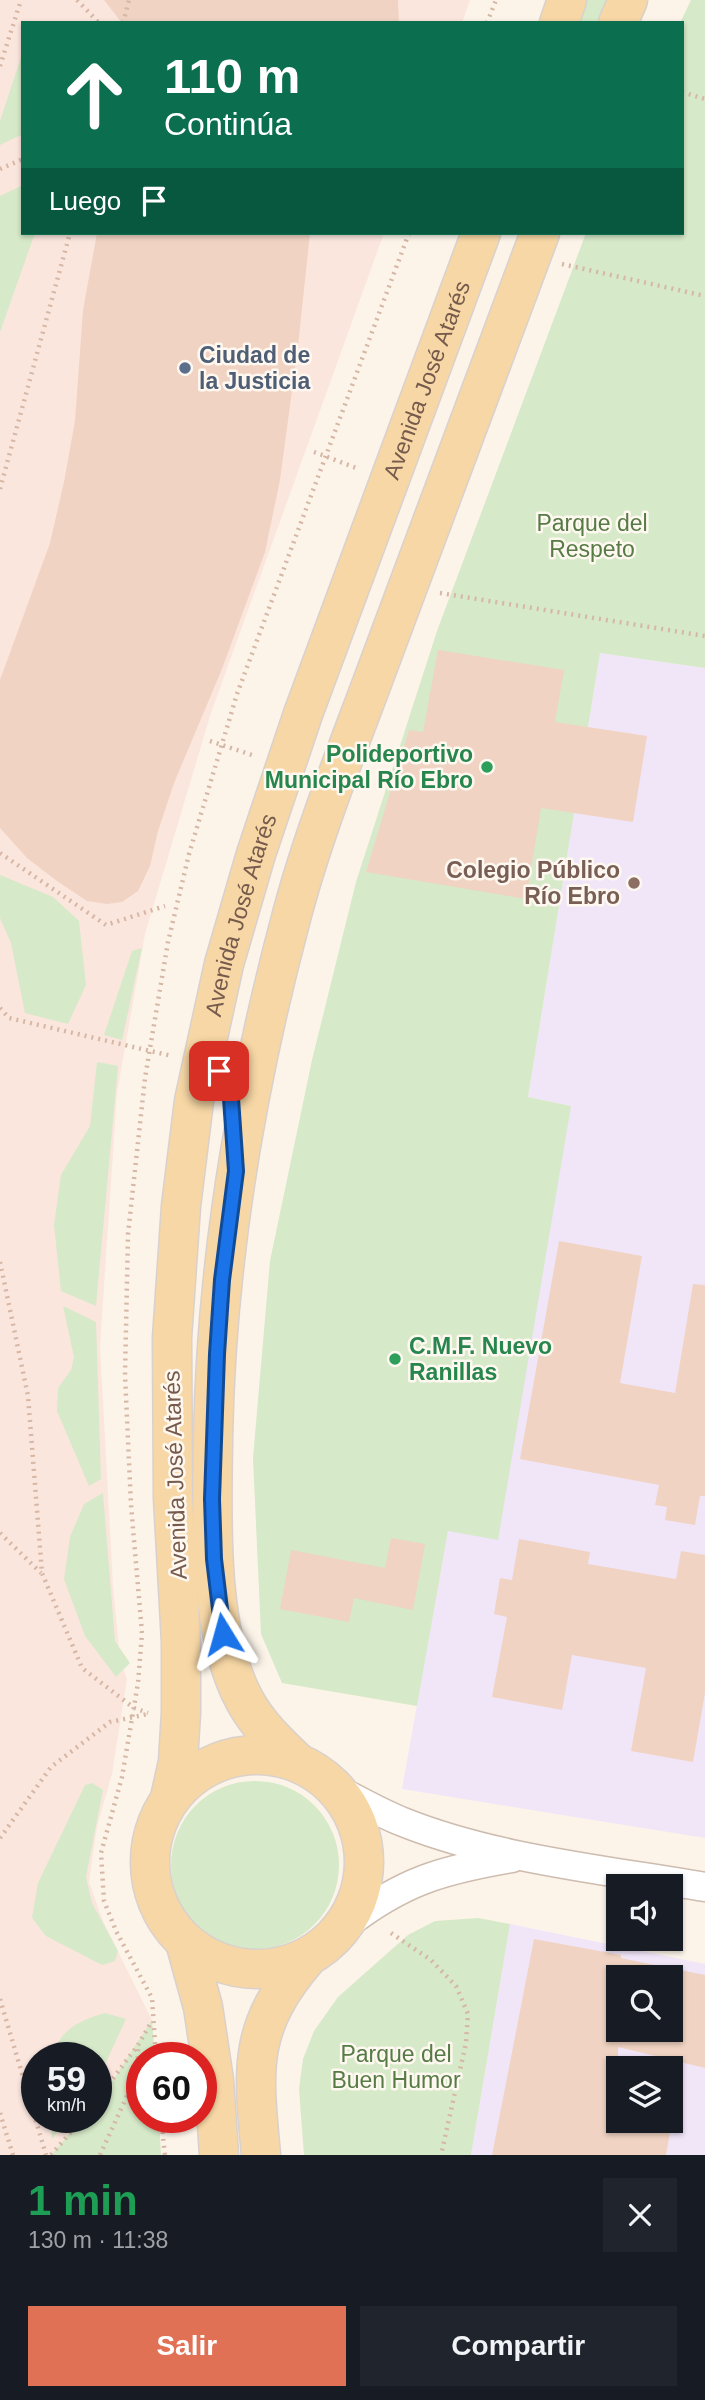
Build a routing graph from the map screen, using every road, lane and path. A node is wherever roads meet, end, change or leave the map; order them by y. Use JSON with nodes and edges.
{"nodes":[{"id":1,"x":21,"y":0,"type":"edge"},
{"id":2,"x":77,"y":0,"type":"edge"},
{"id":3,"x":129,"y":0,"type":"edge"},
{"id":4,"x":496,"y":0,"type":"edge"},
{"id":5,"x":567,"y":0,"type":"edge"},
{"id":6,"x":628,"y":0,"type":"edge"},
{"id":7,"x":97,"y":21,"type":"edge"},
{"id":8,"x":124,"y":21,"type":"edge"},
{"id":9,"x":488,"y":21,"type":"edge"},
{"id":10,"x":560,"y":21,"type":"edge"},
{"id":11,"x":619,"y":21,"type":"edge"},
{"id":12,"x":0,"y":66,"type":"edge"},
{"id":13,"x":684,"y":93,"type":"edge"},
{"id":14,"x":705,"y":99,"type":"edge"},
{"id":15,"x":21,"y":160,"type":"edge"},
{"id":16,"x":0,"y":169,"type":"edge"},
{"id":17,"x":69,"y":235,"type":"edge"},
{"id":18,"x":480,"y":235,"type":"edge"},
{"id":19,"x":539,"y":235,"type":"edge"},
{"id":20,"x":562,"y":264,"type":"dead end"},
{"id":21,"x":705,"y":296,"type":"edge"},
{"id":22,"x":314,"y":452,"type":"dead end"},
{"id":23,"x":358,"y":469,"type":"dead end"},
{"id":24,"x":0,"y":489,"type":"edge"},
{"id":25,"x":407,"y":587,"type":"junction"},
{"id":26,"x":705,"y":635,"type":"edge"},
{"id":27,"x":210,"y":741,"type":"dead end"},
{"id":28,"x":251,"y":755,"type":"dead end"},
{"id":29,"x":0,"y":853,"type":"edge"},
{"id":30,"x":165,"y":906,"type":"dead end"},
{"id":31,"x":0,"y":1008,"type":"edge"},
{"id":32,"x":0,"y":1016,"type":"edge"},
{"id":33,"x":9,"y":1018,"type":"junction"},
{"id":34,"x":202,"y":1065,"type":"junction"},
{"id":35,"x":236,"y":1171,"type":"junction"},
{"id":36,"x":0,"y":1262,"type":"edge"},
{"id":37,"x":0,"y":1533,"type":"edge"},
{"id":38,"x":41,"y":1573,"type":"junction"},
{"id":39,"x":297,"y":1762,"type":"junction"},
{"id":40,"x":336,"y":1789,"type":"junction"},
{"id":41,"x":170,"y":1798,"type":"junction"},
{"id":42,"x":0,"y":1838,"type":"edge"},
{"id":43,"x":525,"y":1856,"type":"junction"},
{"id":44,"x":705,"y":1887,"type":"edge"},
{"id":45,"x":345,"y":1925,"type":"junction"},
{"id":46,"x":391,"y":1933,"type":"dead end"},
{"id":47,"x":185,"y":1942,"type":"junction"},
{"id":48,"x":307,"y":1958,"type":"junction"},
{"id":49,"x":0,"y":2000,"type":"edge"},
{"id":50,"x":140,"y":2042,"type":"edge"},
{"id":51,"x":154,"y":2042,"type":"edge"},
{"id":52,"x":126,"y":2062,"type":"edge"},
{"id":53,"x":112,"y":2082,"type":"edge"},
{"id":54,"x":126,"y":2098,"type":"edge"},
{"id":55,"x":0,"y":2113,"type":"edge"},
{"id":56,"x":69,"y":2133,"type":"edge"},
{"id":57,"x":162,"y":2133,"type":"edge"},
{"id":58,"x":13,"y":2155,"type":"edge"},
{"id":59,"x":49,"y":2155,"type":"edge"},
{"id":60,"x":100,"y":2155,"type":"edge"},
{"id":61,"x":164,"y":2155,"type":"edge"},
{"id":62,"x":219,"y":2155,"type":"edge"},
{"id":63,"x":261,"y":2155,"type":"edge"},
{"id":64,"x":441,"y":2155,"type":"edge"}],
"edges":[{"from":1,"to":12,"type":"path"},
{"from":2,"to":7,"type":"path"},
{"from":3,"to":8,"type":"path"},
{"from":4,"to":9,"type":"path"},
{"from":5,"to":10,"type":"main road"},
{"from":6,"to":11,"type":"main road"},
{"from":13,"to":14,"type":"path"},
{"from":15,"to":16,"type":"path"},
{"from":17,"to":24,"type":"path"},
{"from":18,"to":34,"type":"main road","name":"Avenida José Atarés"},
{"from":19,"to":25,"type":"main road","name":"Avenida José Atarés"},
{"from":20,"to":21,"type":"path"},
{"from":22,"to":23,"type":"path"},
{"from":25,"to":26,"type":"path"},
{"from":25,"to":35,"type":"main road","name":"Avenida José Atarés"},
{"from":27,"to":28,"type":"path"},
{"from":29,"to":30,"type":"path"},
{"from":31,"to":33,"type":"path"},
{"from":32,"to":33,"type":"path"},
{"from":33,"to":34,"type":"path"},
{"from":34,"to":35,"type":"lane"},
{"from":34,"to":41,"type":"main road","name":"Avenida José Atarés"},
{"from":35,"to":39,"type":"main road","name":"Avenida José Atarés"},
{"from":36,"to":38,"type":"path"},
{"from":37,"to":38,"type":"path"},
{"from":38,"to":42,"type":"path"},
{"from":39,"to":40,"type":"main road"},
{"from":39,"to":41,"type":"main road"},
{"from":40,"to":43,"type":"street"},
{"from":40,"to":45,"type":"main road"},
{"from":41,"to":47,"type":"main road"},
{"from":43,"to":44,"type":"street"},
{"from":43,"to":45,"type":"street"},
{"from":45,"to":48,"type":"main road"},
{"from":46,"to":64,"type":"path"},
{"from":47,"to":48,"type":"main road"},
{"from":47,"to":62,"type":"main road"},
{"from":48,"to":63,"type":"main road"},
{"from":49,"to":59,"type":"path"},
{"from":50,"to":51,"type":"path"},
{"from":52,"to":53,"type":"path"},
{"from":54,"to":60,"type":"path"},
{"from":55,"to":58,"type":"path"},
{"from":56,"to":59,"type":"path"},
{"from":57,"to":61,"type":"path"}]}
